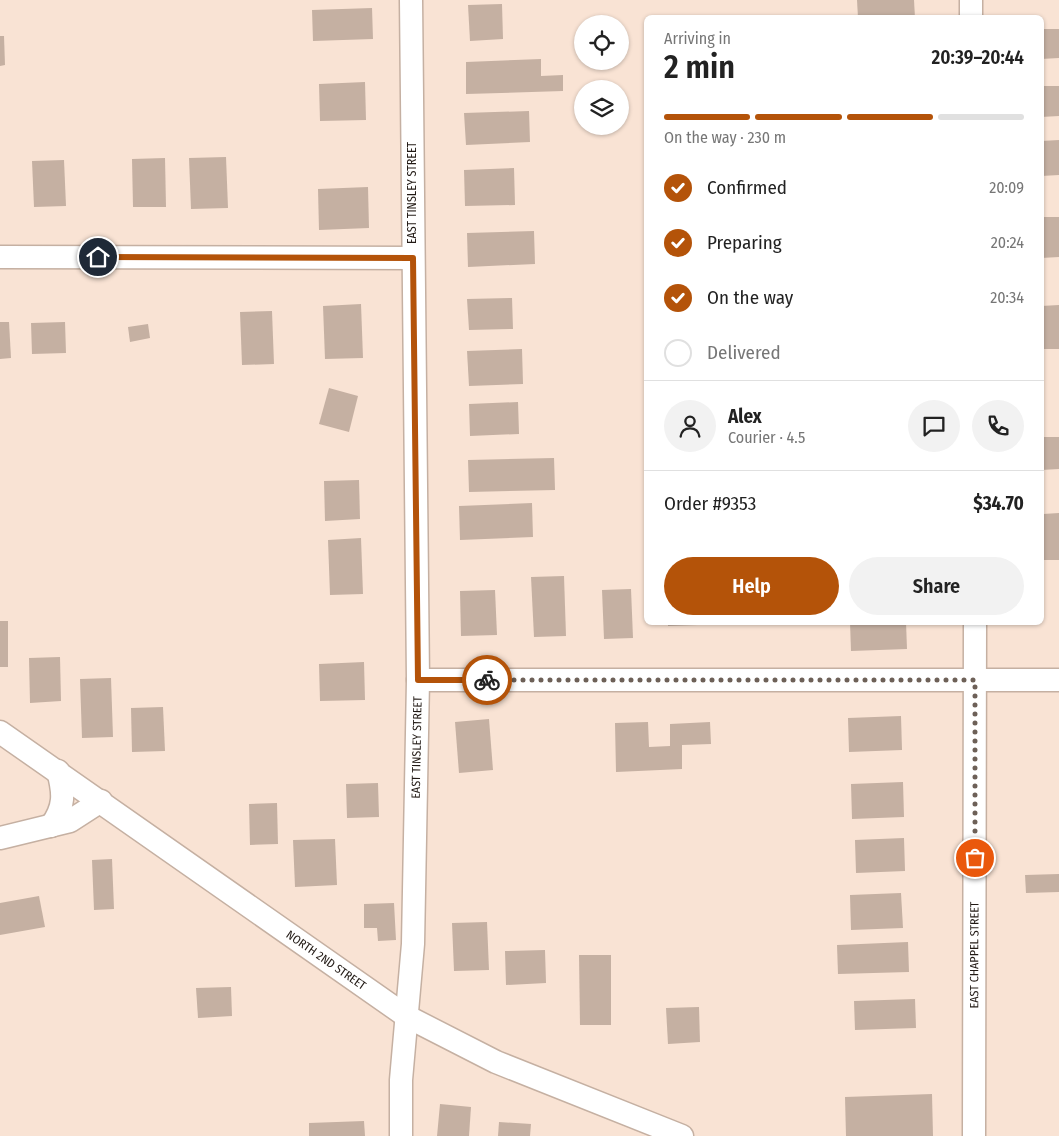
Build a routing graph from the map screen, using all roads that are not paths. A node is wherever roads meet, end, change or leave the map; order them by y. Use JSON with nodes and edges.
{"nodes":[{"id":1,"x":411,"y":0,"type":"edge"},
{"id":2,"x":971,"y":0,"type":"edge"},
{"id":3,"x":971,"y":15,"type":"edge"},
{"id":4,"x":0,"y":257,"type":"edge"},
{"id":5,"x":413,"y":258,"type":"junction"},
{"id":6,"x":975,"y":625,"type":"edge"},
{"id":7,"x":418,"y":680,"type":"junction"},
{"id":8,"x":975,"y":680,"type":"junction"},
{"id":9,"x":1059,"y":680,"type":"edge"},
{"id":10,"x":0,"y":732,"type":"edge"},
{"id":11,"x":58,"y":771,"type":"junction"},
{"id":12,"x":101,"y":801,"type":"junction"},
{"id":13,"x":51,"y":826,"type":"junction"},
{"id":14,"x":0,"y":838,"type":"edge"},
{"id":15,"x":406,"y":1016,"type":"junction"},
{"id":16,"x":401,"y":1136,"type":"edge"},
{"id":17,"x":682,"y":1136,"type":"edge"},
{"id":18,"x":974,"y":1136,"type":"edge"}],
"edges":[{"from":1,"to":5,"type":"street","name":"EAST TINSLEY STREET"},
{"from":2,"to":3,"type":"street"},
{"from":4,"to":5,"type":"street"},
{"from":5,"to":7,"type":"street","name":"EAST TINSLEY STREET"},
{"from":6,"to":8,"type":"street","name":"EAST CHAPPEL STREET"},
{"from":7,"to":8,"type":"street"},
{"from":7,"to":15,"type":"street","name":"EAST TINSLEY STREET"},
{"from":8,"to":9,"type":"street"},
{"from":8,"to":18,"type":"street","name":"EAST CHAPPEL STREET"},
{"from":10,"to":11,"type":"street","name":"NORTH 2ND STREET"},
{"from":11,"to":12,"type":"street","name":"NORTH 2ND STREET"},
{"from":11,"to":13,"type":"street"},
{"from":12,"to":13,"type":"street"},
{"from":12,"to":15,"type":"street","name":"NORTH 2ND STREET"},
{"from":13,"to":14,"type":"street"},
{"from":15,"to":16,"type":"street","name":"EAST TINSLEY STREET"},
{"from":15,"to":17,"type":"street","name":"NORTH 2ND STREET"}]}
